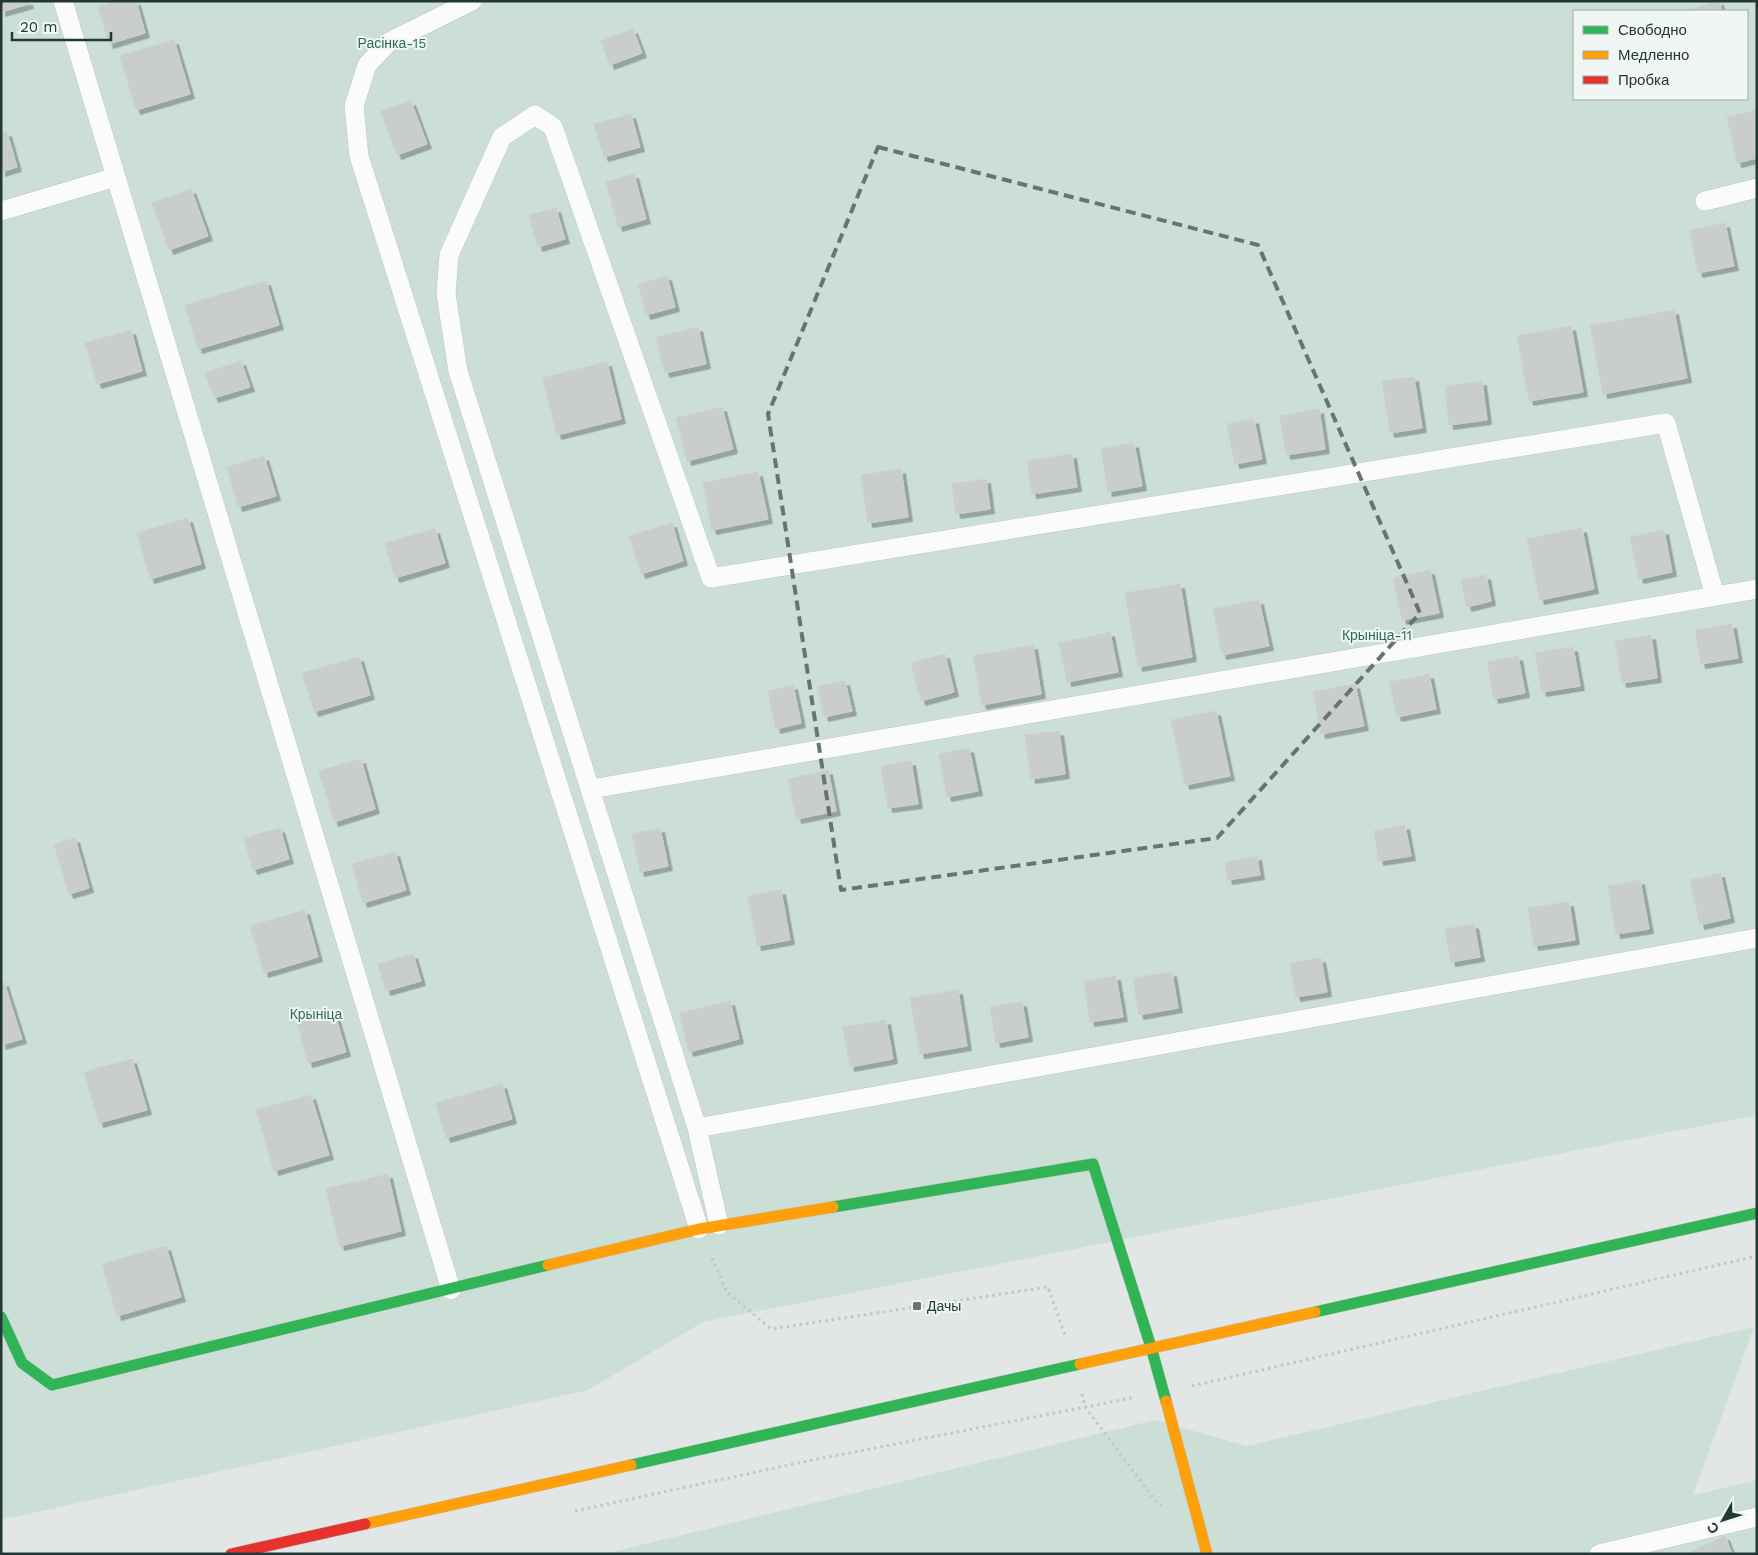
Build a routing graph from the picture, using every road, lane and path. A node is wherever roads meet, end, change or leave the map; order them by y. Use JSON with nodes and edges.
{"nodes":[{"id":1,"x":63,"y":1,"type":"edge"},
{"id":2,"x":472,"y":1,"type":"edge"},
{"id":3,"x":116,"y":177,"type":"junction"},
{"id":4,"x":1757,"y":188,"type":"edge"},
{"id":5,"x":1705,"y":201,"type":"dead end"},
{"id":6,"x":1,"y":211,"type":"edge"},
{"id":7,"x":1757,"y":588,"type":"edge"},
{"id":8,"x":1715,"y":596,"type":"junction"},
{"id":9,"x":591,"y":789,"type":"junction"},
{"id":10,"x":1757,"y":938,"type":"edge"},
{"id":11,"x":697,"y":1128,"type":"junction"},
{"id":12,"x":1757,"y":1213,"type":"edge"},
{"id":13,"x":719,"y":1225,"type":"junction"},
{"id":14,"x":699,"y":1229,"type":"junction"},
{"id":15,"x":1757,"y":1256,"type":"edge"},
{"id":16,"x":451,"y":1290,"type":"junction"},
{"id":17,"x":917,"y":1306,"type":"dead end"},
{"id":18,"x":1,"y":1317,"type":"edge"},
{"id":19,"x":1151,"y":1347,"type":"junction"},
{"id":20,"x":1163,"y":1392,"type":"junction"},
{"id":21,"x":573,"y":1512,"type":"dead end"},
{"id":22,"x":1757,"y":1517,"type":"edge"},
{"id":23,"x":231,"y":1554,"type":"edge"},
{"id":24,"x":1207,"y":1554,"type":"edge"},
{"id":25,"x":1599,"y":1554,"type":"edge"}],
"edges":[{"from":1,"to":3,"type":"lane"},
{"from":2,"to":14,"type":"lane"},
{"from":3,"to":6,"type":"lane"},
{"from":3,"to":16,"type":"lane"},
{"from":4,"to":5,"type":"lane"},
{"from":7,"to":8,"type":"lane"},
{"from":8,"to":9,"type":"lane"},
{"from":8,"to":9,"type":"lane"},
{"from":9,"to":11,"type":"lane"},
{"from":10,"to":11,"type":"lane"},
{"from":11,"to":13,"type":"lane"},
{"from":12,"to":19,"type":"street"},
{"from":13,"to":14,"type":"street"},
{"from":13,"to":19,"type":"street"},
{"from":14,"to":16,"type":"street"},
{"from":14,"to":17,"type":"path"},
{"from":15,"to":20,"type":"path"},
{"from":16,"to":18,"type":"street"},
{"from":19,"to":20,"type":"street"},
{"from":19,"to":23,"type":"street"},
{"from":20,"to":21,"type":"path"},
{"from":20,"to":24,"type":"street"},
{"from":22,"to":25,"type":"lane"}]}
